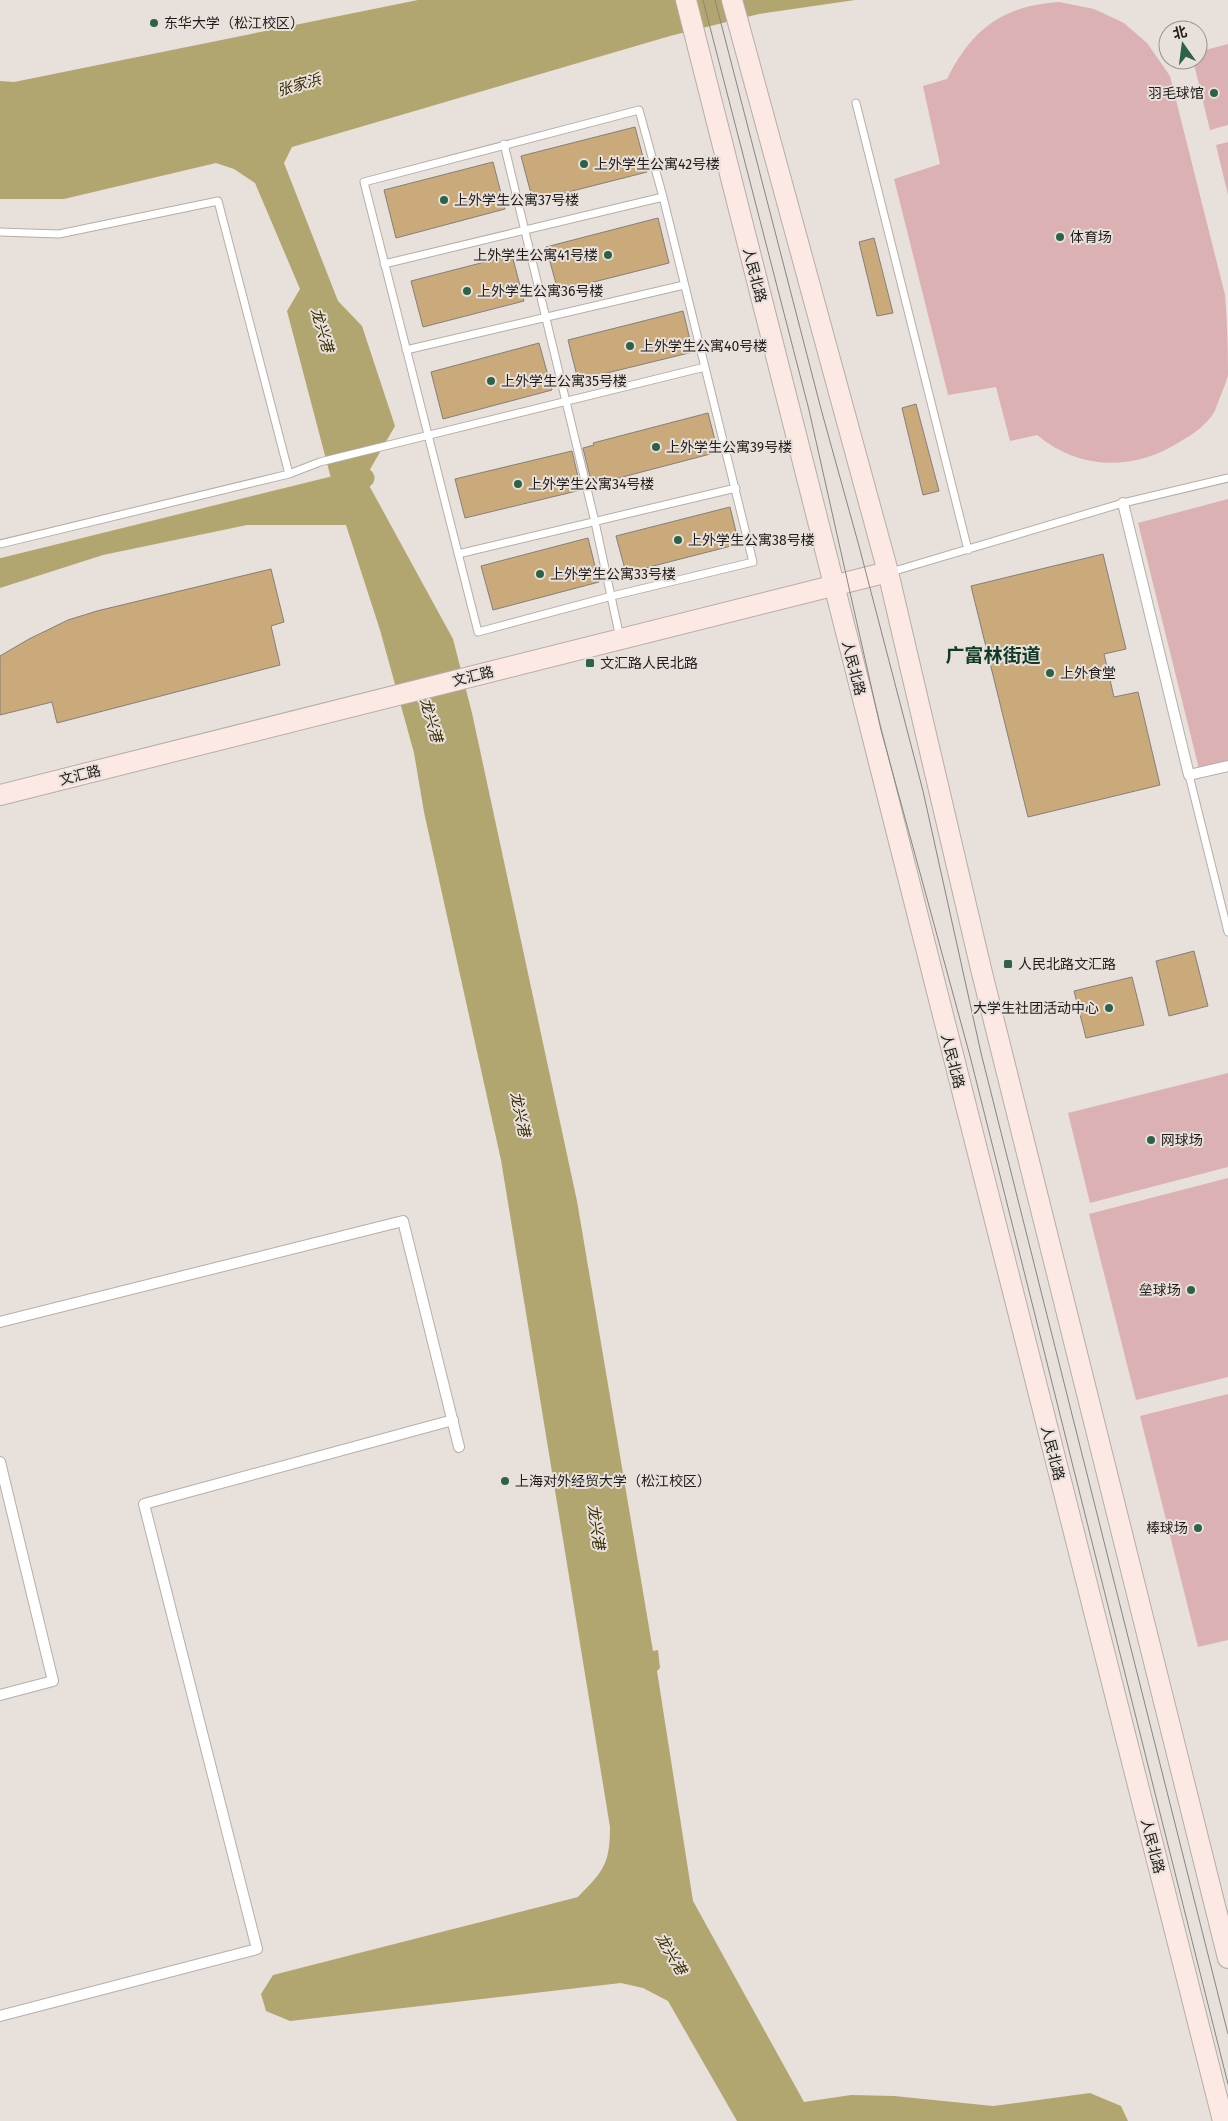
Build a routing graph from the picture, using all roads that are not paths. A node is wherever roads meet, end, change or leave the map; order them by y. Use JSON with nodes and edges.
{"nodes":[{"id":1,"x":686,"y":0,"type":"edge"},
{"id":2,"x":732,"y":0,"type":"edge"},
{"id":3,"x":856,"y":102,"type":"dead end"},
{"id":4,"x":504,"y":144,"type":"junction"},
{"id":5,"x":663,"y":197,"type":"junction"},
{"id":6,"x":525,"y":230,"type":"junction"},
{"id":7,"x":0,"y":232,"type":"edge"},
{"id":8,"x":384,"y":264,"type":"junction"},
{"id":9,"x":684,"y":285,"type":"junction"},
{"id":10,"x":546,"y":318,"type":"junction"},
{"id":11,"x":406,"y":350,"type":"junction"},
{"id":12,"x":705,"y":367,"type":"junction"},
{"id":13,"x":566,"y":401,"type":"junction"},
{"id":14,"x":428,"y":435,"type":"junction"},
{"id":15,"x":289,"y":474,"type":"junction"},
{"id":16,"x":1228,"y":478,"type":"edge"},
{"id":17,"x":736,"y":488,"type":"junction"},
{"id":18,"x":1123,"y":503,"type":"junction"},
{"id":19,"x":595,"y":522,"type":"junction"},
{"id":20,"x":0,"y":544,"type":"edge"},
{"id":21,"x":968,"y":550,"type":"junction"},
{"id":22,"x":458,"y":554,"type":"junction"},
{"id":23,"x":888,"y":572,"type":"junction"},
{"id":24,"x":833,"y":586,"type":"junction"},
{"id":25,"x":612,"y":596,"type":"junction"},
{"id":26,"x":620,"y":639,"type":"junction"},
{"id":27,"x":1228,"y":766,"type":"edge"},
{"id":28,"x":1189,"y":776,"type":"junction"},
{"id":29,"x":0,"y":795,"type":"edge"},
{"id":30,"x":1228,"y":932,"type":"edge"},
{"id":31,"x":0,"y":1322,"type":"edge"},
{"id":32,"x":453,"y":1420,"type":"junction"},
{"id":33,"x":459,"y":1447,"type":"dead end"},
{"id":34,"x":0,"y":1462,"type":"edge"},
{"id":35,"x":0,"y":1695,"type":"edge"},
{"id":36,"x":1228,"y":1958,"type":"edge"},
{"id":37,"x":0,"y":2016,"type":"edge"},
{"id":38,"x":1223,"y":2121,"type":"edge"}],
"edges":[{"from":1,"to":24,"type":"main road","name":"人民北路"},
{"from":2,"to":23,"type":"main road"},
{"from":3,"to":21,"type":"lane"},
{"from":4,"to":5,"type":"lane"},
{"from":4,"to":6,"type":"lane"},
{"from":4,"to":8,"type":"lane"},
{"from":5,"to":6,"type":"lane"},
{"from":5,"to":9,"type":"lane"},
{"from":6,"to":8,"type":"lane"},
{"from":6,"to":10,"type":"lane"},
{"from":7,"to":15,"type":"lane"},
{"from":8,"to":11,"type":"lane"},
{"from":9,"to":10,"type":"lane"},
{"from":9,"to":12,"type":"lane"},
{"from":10,"to":11,"type":"lane"},
{"from":10,"to":13,"type":"lane"},
{"from":11,"to":14,"type":"lane"},
{"from":12,"to":13,"type":"lane"},
{"from":12,"to":17,"type":"lane"},
{"from":13,"to":14,"type":"lane"},
{"from":13,"to":19,"type":"lane"},
{"from":14,"to":15,"type":"lane"},
{"from":14,"to":22,"type":"lane"},
{"from":15,"to":20,"type":"lane"},
{"from":16,"to":18,"type":"lane"},
{"from":17,"to":19,"type":"lane"},
{"from":17,"to":25,"type":"lane"},
{"from":18,"to":21,"type":"lane"},
{"from":18,"to":28,"type":"street"},
{"from":19,"to":22,"type":"lane"},
{"from":19,"to":25,"type":"lane"},
{"from":21,"to":23,"type":"lane"},
{"from":22,"to":25,"type":"lane"},
{"from":23,"to":24,"type":"main road","name":"文汇路"},
{"from":23,"to":36,"type":"main road"},
{"from":24,"to":26,"type":"main road","name":"文汇路"},
{"from":24,"to":38,"type":"main road","name":"人民北路"},
{"from":25,"to":26,"type":"lane"},
{"from":26,"to":29,"type":"main road","name":"文汇路"},
{"from":27,"to":28,"type":"street"},
{"from":28,"to":30,"type":"lane"},
{"from":31,"to":32,"type":"street"},
{"from":32,"to":33,"type":"street"},
{"from":32,"to":37,"type":"street"},
{"from":34,"to":35,"type":"street"}]}
